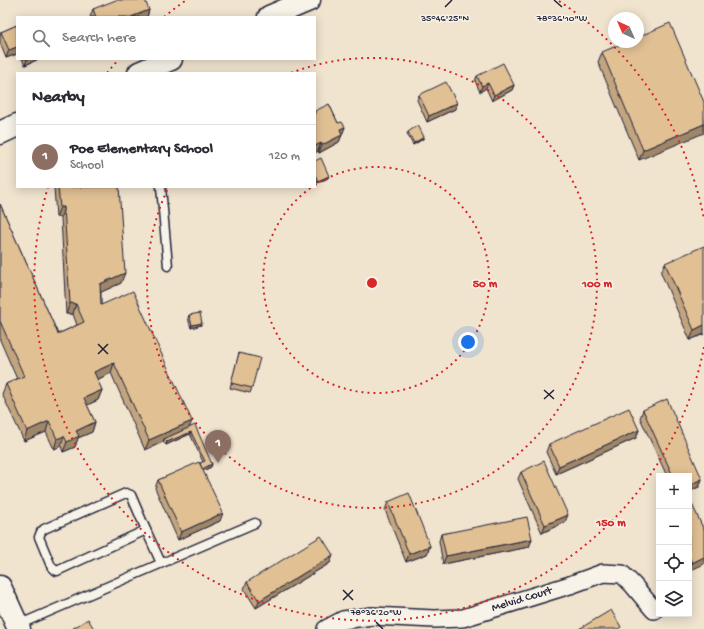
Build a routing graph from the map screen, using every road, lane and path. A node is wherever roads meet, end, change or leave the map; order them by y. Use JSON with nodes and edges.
{"nodes":[{"id":1,"x":309,"y":0,"type":"edge"},
{"id":2,"x":271,"y":16,"type":"edge"},
{"id":3,"x":169,"y":60,"type":"edge"},
{"id":4,"x":141,"y":72,"type":"edge"},
{"id":5,"x":16,"y":126,"type":"edge"},
{"id":6,"x":0,"y":133,"type":"edge"},
{"id":7,"x":161,"y":188,"type":"edge"},
{"id":8,"x":168,"y":266,"type":"dead end"},
{"id":9,"x":255,"y":523,"type":"dead end"},
{"id":10,"x":146,"y":530,"type":"junction"},
{"id":11,"x":161,"y":563,"type":"junction"},
{"id":12,"x":0,"y":587,"type":"edge"},
{"id":13,"x":654,"y":610,"type":"dead end"},
{"id":14,"x":18,"y":627,"type":"edge"},
{"id":15,"x":326,"y":629,"type":"edge"}],
"edges":[{"from":1,"to":2,"type":"main road"},
{"from":3,"to":4,"type":"main road"},
{"from":5,"to":6,"type":"main road"},
{"from":7,"to":8,"type":"lane"},
{"from":9,"to":11,"type":"lane"},
{"from":10,"to":10,"type":"lane"},
{"from":10,"to":11,"type":"lane"},
{"from":11,"to":14,"type":"lane"},
{"from":12,"to":14,"type":"main road"},
{"from":13,"to":15,"type":"street","name":"Melvid Court"}]}
